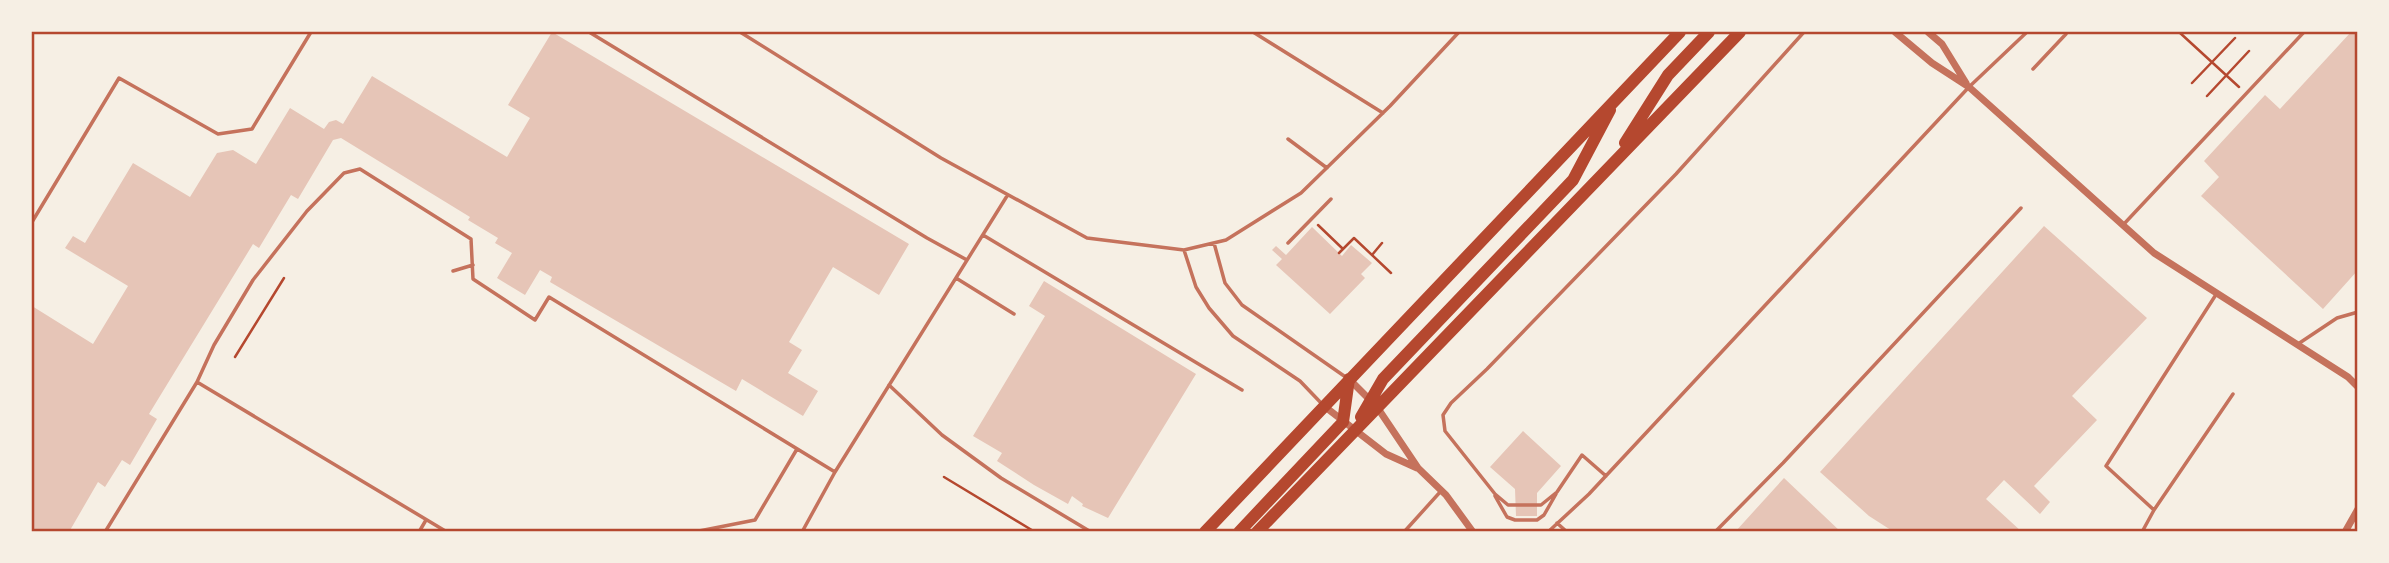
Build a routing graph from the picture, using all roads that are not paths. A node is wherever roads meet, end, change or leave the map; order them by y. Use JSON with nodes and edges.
{"nodes":[{"id":1,"x":311,"y":32,"type":"edge"},
{"id":2,"x":589,"y":32,"type":"edge"},
{"id":3,"x":740,"y":32,"type":"edge"},
{"id":4,"x":1253,"y":32,"type":"edge"},
{"id":5,"x":1459,"y":32,"type":"edge"},
{"id":6,"x":1680,"y":32,"type":"edge"},
{"id":7,"x":1709,"y":32,"type":"edge"},
{"id":8,"x":1740,"y":32,"type":"edge"},
{"id":9,"x":1804,"y":32,"type":"edge"},
{"id":10,"x":1895,"y":32,"type":"edge"},
{"id":11,"x":1928,"y":32,"type":"edge"},
{"id":12,"x":2027,"y":32,"type":"edge"},
{"id":13,"x":2064,"y":32,"type":"edge"},
{"id":14,"x":2304,"y":32,"type":"edge"},
{"id":15,"x":2033,"y":69,"type":"dead end"},
{"id":16,"x":1969,"y":87,"type":"junction"},
{"id":17,"x":1617,"y":97,"type":"junction"},
{"id":18,"x":1382,"y":113,"type":"junction"},
{"id":19,"x":1288,"y":138,"type":"dead end"},
{"id":20,"x":1609,"y":167,"type":"junction"},
{"id":21,"x":1327,"y":168,"type":"junction"},
{"id":22,"x":1007,"y":195,"type":"junction"},
{"id":23,"x":1331,"y":199,"type":"dead end"},
{"id":24,"x":2021,"y":208,"type":"dead end"},
{"id":25,"x":32,"y":222,"type":"edge"},
{"id":26,"x":2123,"y":225,"type":"junction"},
{"id":27,"x":983,"y":235,"type":"junction"},
{"id":28,"x":1214,"y":243,"type":"junction"},
{"id":29,"x":1288,"y":243,"type":"dead end"},
{"id":30,"x":1184,"y":250,"type":"junction"},
{"id":31,"x":967,"y":260,"type":"junction"},
{"id":32,"x":472,"y":265,"type":"junction"},
{"id":33,"x":453,"y":271,"type":"dead end"},
{"id":34,"x":956,"y":278,"type":"junction"},
{"id":35,"x":2217,"y":293,"type":"junction"},
{"id":36,"x":2357,"y":312,"type":"edge"},
{"id":37,"x":1014,"y":314,"type":"dead end"},
{"id":38,"x":2297,"y":345,"type":"junction"},
{"id":39,"x":1349,"y":379,"type":"junction"},
{"id":40,"x":197,"y":382,"type":"junction"},
{"id":41,"x":889,"y":385,"type":"junction"},
{"id":42,"x":2357,"y":387,"type":"edge"},
{"id":43,"x":1242,"y":390,"type":"dead end"},
{"id":44,"x":2233,"y":394,"type":"dead end"},
{"id":45,"x":1373,"y":404,"type":"junction"},
{"id":46,"x":1324,"y":406,"type":"junction"},
{"id":47,"x":1343,"y":422,"type":"junction"},
{"id":48,"x":1354,"y":431,"type":"junction"},
{"id":49,"x":797,"y":449,"type":"junction"},
{"id":50,"x":1418,"y":468,"type":"junction"},
{"id":51,"x":835,"y":472,"type":"junction"},
{"id":52,"x":1606,"y":476,"type":"junction"},
{"id":53,"x":1441,"y":491,"type":"junction"},
{"id":54,"x":1557,"y":492,"type":"junction"},
{"id":55,"x":1495,"y":494,"type":"junction"},
{"id":56,"x":2357,"y":509,"type":"edge"},
{"id":57,"x":2154,"y":510,"type":"junction"},
{"id":58,"x":426,"y":520,"type":"junction"},
{"id":59,"x":1557,"y":523,"type":"junction"},
{"id":60,"x":105,"y":531,"type":"edge"},
{"id":61,"x":419,"y":531,"type":"edge"},
{"id":62,"x":447,"y":531,"type":"edge"},
{"id":63,"x":694,"y":531,"type":"edge"},
{"id":64,"x":802,"y":531,"type":"edge"},
{"id":65,"x":1091,"y":531,"type":"edge"},
{"id":66,"x":1205,"y":531,"type":"edge"},
{"id":67,"x":1239,"y":531,"type":"edge"},
{"id":68,"x":1257,"y":531,"type":"edge"},
{"id":69,"x":1404,"y":531,"type":"edge"},
{"id":70,"x":1473,"y":531,"type":"edge"},
{"id":71,"x":1548,"y":531,"type":"edge"},
{"id":72,"x":1567,"y":531,"type":"edge"},
{"id":73,"x":1714,"y":531,"type":"edge"},
{"id":74,"x":2142,"y":531,"type":"edge"},
{"id":75,"x":2345,"y":531,"type":"edge"}],
"edges":[{"from":1,"to":25,"type":"lane"},
{"from":2,"to":31,"type":"lane"},
{"from":3,"to":22,"type":"lane"},
{"from":4,"to":18,"type":"lane"},
{"from":5,"to":18,"type":"lane"},
{"from":6,"to":17,"type":"main road"},
{"from":7,"to":20,"type":"main road"},
{"from":8,"to":20,"type":"main road"},
{"from":9,"to":55,"type":"lane"},
{"from":10,"to":16,"type":"street"},
{"from":11,"to":16,"type":"street"},
{"from":12,"to":16,"type":"lane"},
{"from":13,"to":15,"type":"lane"},
{"from":14,"to":26,"type":"lane"},
{"from":16,"to":26,"type":"street"},
{"from":16,"to":52,"type":"lane"},
{"from":17,"to":39,"type":"main road"},
{"from":17,"to":45,"type":"main road"},
{"from":18,"to":21,"type":"lane"},
{"from":19,"to":21,"type":"lane"},
{"from":20,"to":45,"type":"main road"},
{"from":21,"to":28,"type":"lane"},
{"from":22,"to":27,"type":"lane"},
{"from":22,"to":30,"type":"lane"},
{"from":23,"to":29,"type":"lane"},
{"from":24,"to":73,"type":"lane"},
{"from":26,"to":35,"type":"street"},
{"from":27,"to":31,"type":"lane"},
{"from":27,"to":43,"type":"lane"},
{"from":28,"to":30,"type":"lane"},
{"from":28,"to":39,"type":"lane"},
{"from":30,"to":46,"type":"lane"},
{"from":31,"to":34,"type":"lane"},
{"from":32,"to":33,"type":"lane"},
{"from":32,"to":40,"type":"lane"},
{"from":32,"to":49,"type":"lane"},
{"from":34,"to":37,"type":"lane"},
{"from":34,"to":41,"type":"lane"},
{"from":35,"to":38,"type":"street"},
{"from":35,"to":57,"type":"lane"},
{"from":36,"to":38,"type":"lane"},
{"from":38,"to":42,"type":"street"},
{"from":39,"to":45,"type":"street"},
{"from":39,"to":46,"type":"main road"},
{"from":39,"to":47,"type":"main road"},
{"from":40,"to":58,"type":"lane"},
{"from":40,"to":60,"type":"lane"},
{"from":41,"to":51,"type":"lane"},
{"from":41,"to":65,"type":"lane"},
{"from":44,"to":57,"type":"lane"},
{"from":45,"to":48,"type":"main road"},
{"from":45,"to":50,"type":"street"},
{"from":46,"to":47,"type":"street"},
{"from":46,"to":66,"type":"main road"},
{"from":47,"to":48,"type":"street"},
{"from":47,"to":67,"type":"main road"},
{"from":48,"to":50,"type":"street"},
{"from":48,"to":68,"type":"main road"},
{"from":49,"to":51,"type":"lane"},
{"from":49,"to":63,"type":"lane"},
{"from":50,"to":53,"type":"street"},
{"from":51,"to":64,"type":"lane"},
{"from":52,"to":54,"type":"lane"},
{"from":52,"to":59,"type":"lane"},
{"from":53,"to":69,"type":"lane"},
{"from":53,"to":70,"type":"street"},
{"from":54,"to":55,"type":"lane"},
{"from":54,"to":55,"type":"lane"},
{"from":56,"to":75,"type":"street"},
{"from":57,"to":74,"type":"lane"},
{"from":58,"to":61,"type":"lane"},
{"from":58,"to":62,"type":"lane"},
{"from":59,"to":71,"type":"lane"},
{"from":59,"to":72,"type":"lane"}]}
